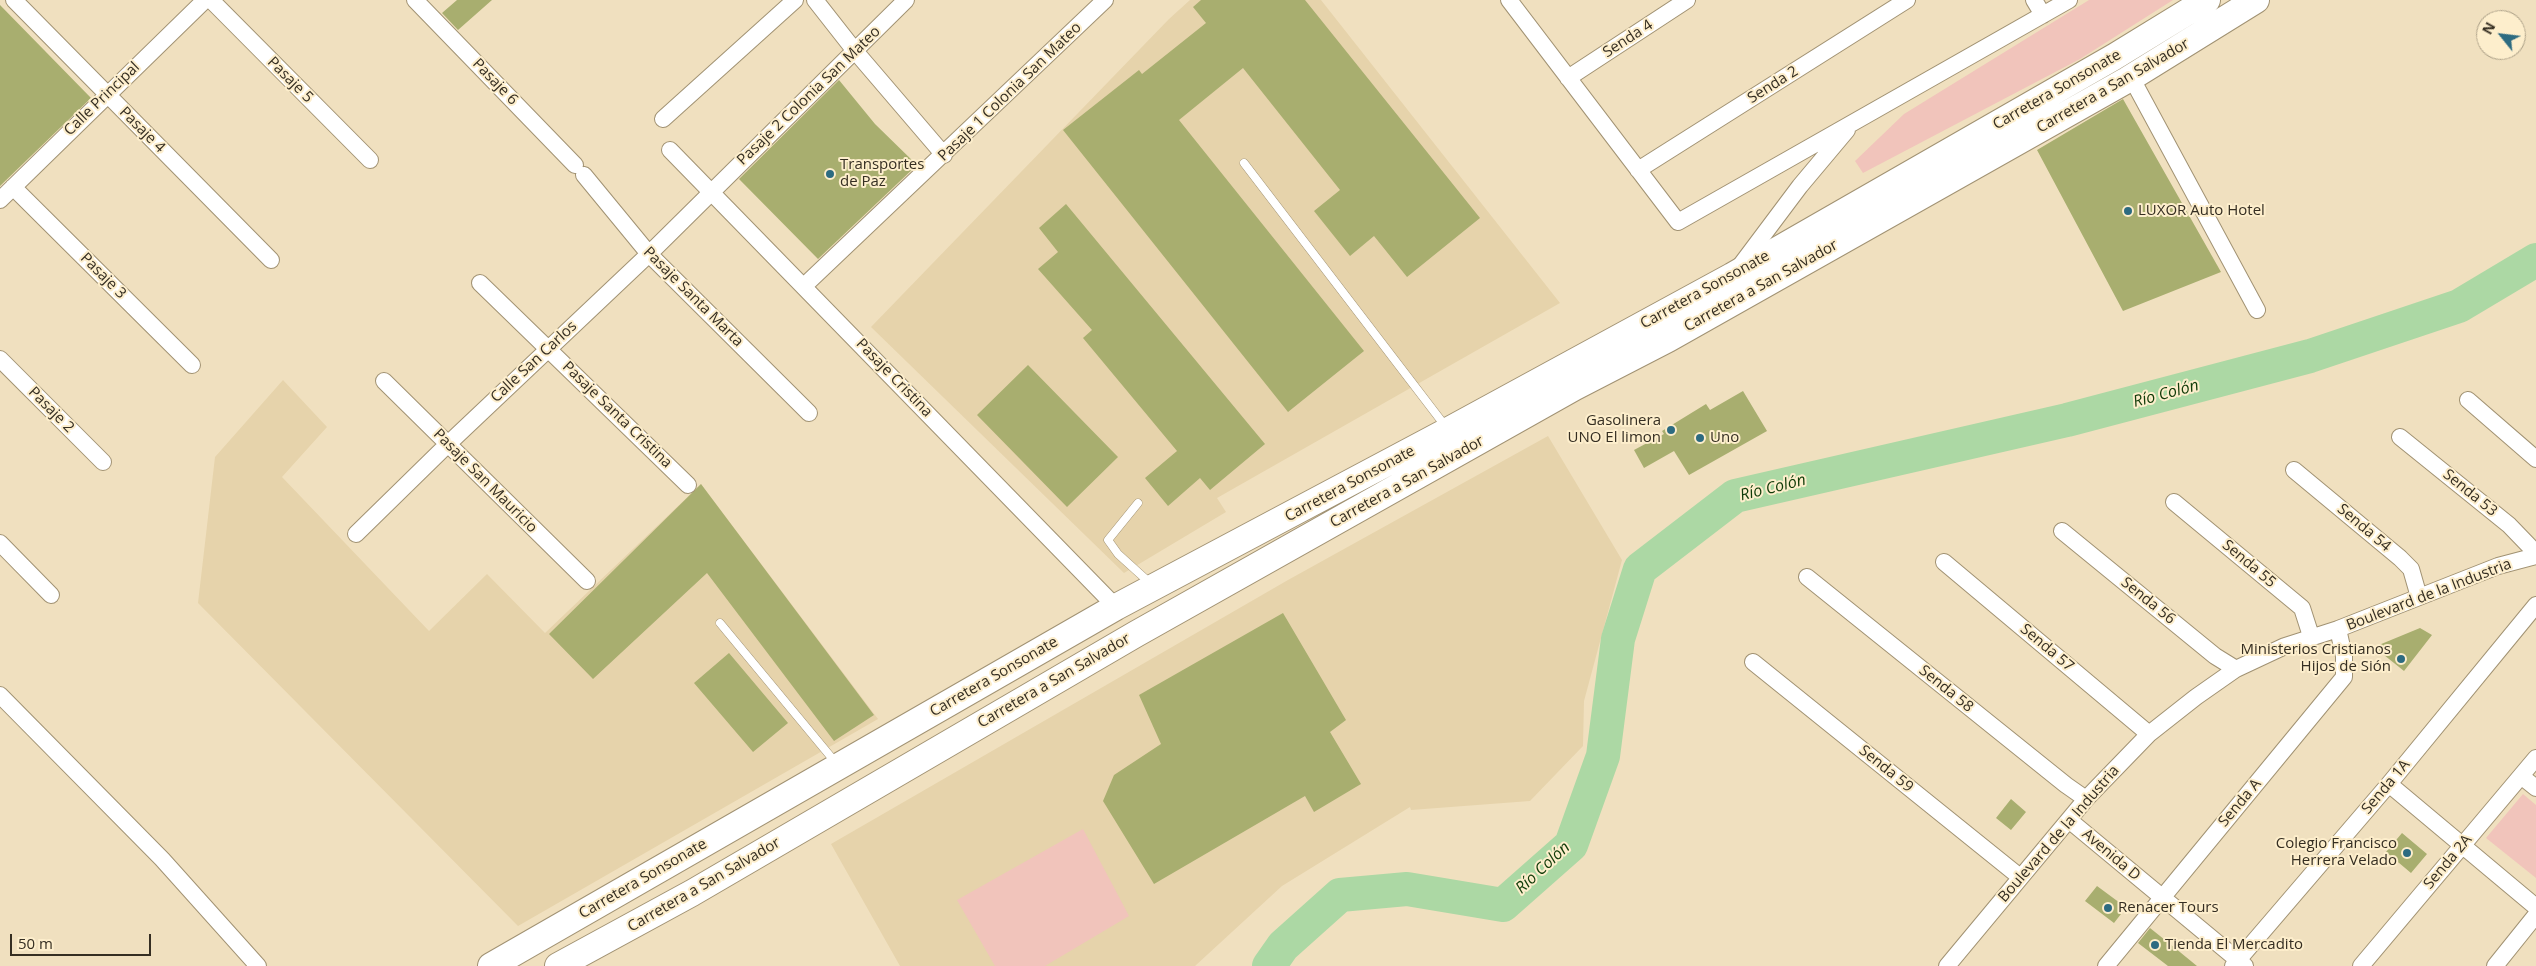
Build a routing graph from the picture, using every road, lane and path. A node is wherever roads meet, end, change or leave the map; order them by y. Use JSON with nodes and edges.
{"nodes":[{"id":1,"x":14,"y":0,"type":"edge"},
{"id":2,"x":205,"y":0,"type":"edge"},
{"id":3,"x":211,"y":0,"type":"edge"},
{"id":4,"x":415,"y":0,"type":"edge"},
{"id":5,"x":795,"y":0,"type":"edge"},
{"id":6,"x":815,"y":0,"type":"edge"},
{"id":7,"x":906,"y":0,"type":"edge"},
{"id":8,"x":1105,"y":0,"type":"edge"},
{"id":9,"x":1509,"y":0,"type":"edge"},
{"id":10,"x":1687,"y":0,"type":"edge"},
{"id":11,"x":1907,"y":0,"type":"edge"},
{"id":12,"x":2034,"y":0,"type":"edge"},
{"id":13,"x":2207,"y":0,"type":"edge"},
{"id":14,"x":2256,"y":0,"type":"edge"},
{"id":15,"x":2066,"y":1,"type":"edge"},
{"id":16,"x":2042,"y":15,"type":"junction"},
{"id":17,"x":855,"y":51,"type":"junction"},
{"id":18,"x":2131,"y":77,"type":"junction"},
{"id":19,"x":1568,"y":78,"type":"junction"},
{"id":20,"x":106,"y":94,"type":"junction"},
{"id":21,"x":663,"y":119,"type":"dead end"},
{"id":22,"x":1854,"y":120,"type":"junction"},
{"id":23,"x":670,"y":150,"type":"dead end"},
{"id":24,"x":944,"y":155,"type":"junction"},
{"id":25,"x":370,"y":160,"type":"dead end"},
{"id":26,"x":1244,"y":163,"type":"dead end"},
{"id":27,"x":580,"y":170,"type":"joint"},
{"id":28,"x":1638,"y":170,"type":"junction"},
{"id":29,"x":13,"y":187,"type":"junction"},
{"id":30,"x":712,"y":191,"type":"junction"},
{"id":31,"x":0,"y":200,"type":"edge"},
{"id":32,"x":649,"y":254,"type":"junction"},
{"id":33,"x":271,"y":260,"type":"dead end"},
{"id":34,"x":1732,"y":276,"type":"junction"},
{"id":35,"x":480,"y":284,"type":"dead end"},
{"id":36,"x":804,"y":286,"type":"junction"},
{"id":37,"x":2257,"y":310,"type":"dead end"},
{"id":38,"x":548,"y":349,"type":"junction"},
{"id":39,"x":0,"y":359,"type":"edge"},
{"id":40,"x":192,"y":365,"type":"dead end"},
{"id":41,"x":384,"y":381,"type":"dead end"},
{"id":42,"x":2468,"y":400,"type":"dead end"},
{"id":43,"x":809,"y":413,"type":"dead end"},
{"id":44,"x":1449,"y":430,"type":"junction"},
{"id":45,"x":2400,"y":437,"type":"dead end"},
{"id":46,"x":448,"y":444,"type":"junction"},
{"id":47,"x":2536,"y":460,"type":"edge"},
{"id":48,"x":103,"y":462,"type":"dead end"},
{"id":49,"x":2294,"y":470,"type":"dead end"},
{"id":50,"x":688,"y":485,"type":"dead end"},
{"id":51,"x":2174,"y":502,"type":"dead end"},
{"id":52,"x":1138,"y":503,"type":"dead end"},
{"id":53,"x":2062,"y":531,"type":"dead end"},
{"id":54,"x":356,"y":534,"type":"dead end"},
{"id":55,"x":0,"y":543,"type":"edge"},
{"id":56,"x":2536,"y":554,"type":"edge"},
{"id":57,"x":1944,"y":562,"type":"dead end"},
{"id":58,"x":1807,"y":577,"type":"dead end"},
{"id":59,"x":586,"y":581,"type":"dead end"},
{"id":60,"x":1155,"y":588,"type":"junction"},
{"id":61,"x":51,"y":594,"type":"dead end"},
{"id":62,"x":2419,"y":597,"type":"junction"},
{"id":63,"x":2536,"y":605,"type":"edge"},
{"id":64,"x":1116,"y":607,"type":"junction"},
{"id":65,"x":720,"y":623,"type":"dead end"},
{"id":66,"x":2338,"y":629,"type":"junction"},
{"id":67,"x":2311,"y":636,"type":"junction"},
{"id":68,"x":1753,"y":662,"type":"dead end"},
{"id":69,"x":2236,"y":669,"type":"junction"},
{"id":70,"x":0,"y":696,"type":"edge"},
{"id":71,"x":2149,"y":734,"type":"junction"},
{"id":72,"x":2536,"y":758,"type":"edge"},
{"id":73,"x":838,"y":766,"type":"junction"},
{"id":74,"x":2521,"y":776,"type":"junction"},
{"id":75,"x":2389,"y":784,"type":"junction"},
{"id":76,"x":2536,"y":788,"type":"edge"},
{"id":77,"x":2086,"y":799,"type":"junction"},
{"id":78,"x":2069,"y":820,"type":"junction"},
{"id":79,"x":2462,"y":846,"type":"junction"},
{"id":80,"x":2020,"y":877,"type":"junction"},
{"id":81,"x":2162,"y":898,"type":"junction"},
{"id":82,"x":2536,"y":907,"type":"edge"},
{"id":83,"x":2536,"y":915,"type":"edge"},
{"id":84,"x":2238,"y":964,"type":"edge"},
{"id":85,"x":258,"y":966,"type":"edge"},
{"id":86,"x":491,"y":966,"type":"edge"},
{"id":87,"x":558,"y":966,"type":"edge"},
{"id":88,"x":1947,"y":966,"type":"edge"},
{"id":89,"x":2106,"y":966,"type":"edge"},
{"id":90,"x":2362,"y":966,"type":"edge"},
{"id":91,"x":2494,"y":966,"type":"edge"}],
"edges":[{"from":1,"to":20,"type":"street","name":"Pasaje 4"},
{"from":2,"to":20,"type":"street","name":"Calle Principal"},
{"from":3,"to":25,"type":"street","name":"Pasaje 5"},
{"from":4,"to":27,"type":"street","name":"Pasaje 6"},
{"from":5,"to":21,"type":"street"},
{"from":6,"to":17,"type":"street"},
{"from":7,"to":17,"type":"street","name":"Pasaje 2 Colonia San Mateo"},
{"from":8,"to":24,"type":"street","name":"Pasaje 1 Colonia San Mateo"},
{"from":9,"to":19,"type":"street"},
{"from":10,"to":19,"type":"street","name":"Senda 4"},
{"from":11,"to":28,"type":"street","name":"Senda 2"},
{"from":12,"to":16,"type":"street"},
{"from":13,"to":34,"type":"highway","name":"Carretera Sonsonate"},
{"from":14,"to":18,"type":"highway","name":"Carretera a San Salvador"},
{"from":15,"to":16,"type":"street"},
{"from":16,"to":22,"type":"street"},
{"from":17,"to":24,"type":"street"},
{"from":17,"to":30,"type":"street","name":"Pasaje 2 Colonia San Mateo"},
{"from":18,"to":37,"type":"street"},
{"from":18,"to":87,"type":"highway","name":"Carretera a San Salvador"},
{"from":19,"to":28,"type":"street"},
{"from":20,"to":29,"type":"street","name":"Calle Principal"},
{"from":20,"to":33,"type":"street","name":"Pasaje 4"},
{"from":22,"to":28,"type":"street"},
{"from":22,"to":34,"type":"street"},
{"from":23,"to":30,"type":"street","name":"Pasaje Cristina"},
{"from":24,"to":36,"type":"street","name":"Pasaje 1 Colonia San Mateo"},
{"from":26,"to":44,"type":"lane"},
{"from":27,"to":32,"type":"street","name":"Pasaje Santa Marta"},
{"from":29,"to":31,"type":"street","name":"Calle Principal"},
{"from":29,"to":40,"type":"street","name":"Pasaje 3"},
{"from":30,"to":32,"type":"street","name":"Calle San Carlos"},
{"from":30,"to":36,"type":"street","name":"Pasaje Cristina"},
{"from":32,"to":38,"type":"street","name":"Calle San Carlos"},
{"from":32,"to":43,"type":"street","name":"Pasaje Santa Marta"},
{"from":34,"to":44,"type":"highway","name":"Carretera Sonsonate"},
{"from":35,"to":38,"type":"street","name":"Pasaje Santa Cristina"},
{"from":36,"to":64,"type":"street","name":"Pasaje Cristina"},
{"from":38,"to":46,"type":"street","name":"Calle San Carlos"},
{"from":38,"to":50,"type":"street","name":"Pasaje Santa Cristina"},
{"from":39,"to":48,"type":"street","name":"Pasaje 2"},
{"from":41,"to":46,"type":"street","name":"Pasaje San Mauricio"},
{"from":42,"to":47,"type":"street"},
{"from":44,"to":60,"type":"highway","name":"Carretera Sonsonate"},
{"from":45,"to":56,"type":"street","name":"Senda 53"},
{"from":46,"to":54,"type":"street","name":"Calle San Carlos"},
{"from":46,"to":59,"type":"street","name":"Pasaje San Mauricio"},
{"from":49,"to":62,"type":"street","name":"Senda 54"},
{"from":51,"to":67,"type":"street","name":"Senda 55"},
{"from":52,"to":60,"type":"lane"},
{"from":53,"to":69,"type":"street","name":"Senda 56"},
{"from":55,"to":61,"type":"street"},
{"from":56,"to":62,"type":"street","name":"Boulevard de la Industria"},
{"from":57,"to":71,"type":"street","name":"Senda 57"},
{"from":58,"to":77,"type":"street","name":"Senda 58"},
{"from":60,"to":64,"type":"highway","name":"Carretera Sonsonate"},
{"from":62,"to":66,"type":"street","name":"Boulevard de la Industria"},
{"from":63,"to":75,"type":"street","name":"Senda 1A"},
{"from":64,"to":73,"type":"highway","name":"Carretera Sonsonate"},
{"from":65,"to":73,"type":"lane"},
{"from":66,"to":67,"type":"street","name":"Boulevard de la Industria"},
{"from":66,"to":81,"type":"street","name":"Senda A"},
{"from":67,"to":69,"type":"street","name":"Boulevard de la Industria"},
{"from":68,"to":80,"type":"street","name":"Senda 59"},
{"from":69,"to":71,"type":"street","name":"Boulevard de la Industria"},
{"from":70,"to":85,"type":"street"},
{"from":71,"to":77,"type":"street","name":"Boulevard de la Industria"},
{"from":72,"to":74,"type":"street","name":"Senda 2A"},
{"from":73,"to":86,"type":"highway","name":"Carretera Sonsonate"},
{"from":74,"to":76,"type":"street"},
{"from":74,"to":79,"type":"street","name":"Senda 2A"},
{"from":75,"to":79,"type":"street"},
{"from":75,"to":84,"type":"street","name":"Senda 1A"},
{"from":77,"to":78,"type":"street","name":"Boulevard de la Industria"},
{"from":78,"to":80,"type":"street","name":"Boulevard de la Industria"},
{"from":78,"to":81,"type":"street","name":"Avenida D"},
{"from":79,"to":82,"type":"street"},
{"from":79,"to":90,"type":"street","name":"Senda 2A"},
{"from":80,"to":88,"type":"street","name":"Boulevard de la Industria"},
{"from":81,"to":84,"type":"street","name":"Avenida D"},
{"from":81,"to":89,"type":"street","name":"Senda A"},
{"from":83,"to":91,"type":"street"}]}
